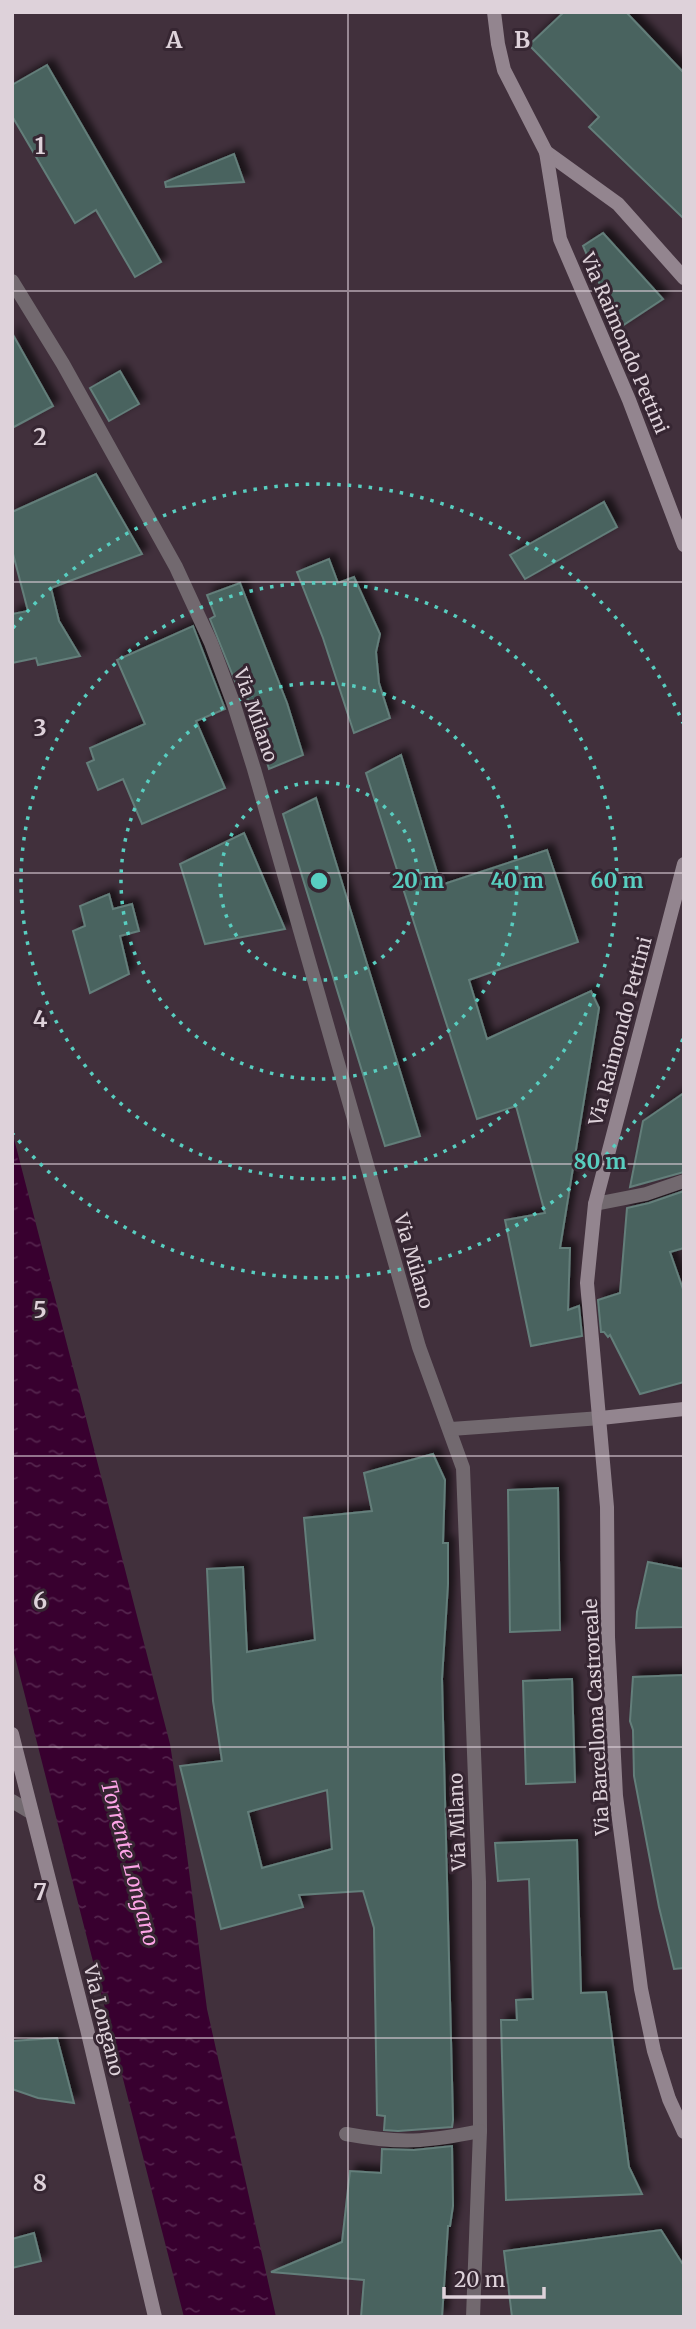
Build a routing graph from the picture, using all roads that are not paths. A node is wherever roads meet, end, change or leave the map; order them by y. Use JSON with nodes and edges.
{"nodes":[{"id":1,"x":494,"y":12,"type":"edge"},
{"id":2,"x":546,"y":152,"type":"junction"},
{"id":3,"x":684,"y":278,"type":"edge"},
{"id":4,"x":12,"y":281,"type":"edge"},
{"id":5,"x":684,"y":545,"type":"edge"},
{"id":6,"x":684,"y":864,"type":"edge"},
{"id":7,"x":684,"y":1181,"type":"edge"},
{"id":8,"x":595,"y":1204,"type":"junction"},
{"id":9,"x":684,"y":1409,"type":"edge"},
{"id":10,"x":601,"y":1418,"type":"junction"},
{"id":11,"x":451,"y":1429,"type":"junction"},
{"id":12,"x":12,"y":1734,"type":"edge"},
{"id":13,"x":12,"y":1801,"type":"edge"},
{"id":14,"x":32,"y":1813,"type":"junction"},
{"id":15,"x":480,"y":2132,"type":"junction"},
{"id":16,"x":684,"y":2132,"type":"edge"},
{"id":17,"x":346,"y":2134,"type":"dead end"},
{"id":18,"x":155,"y":2317,"type":"edge"},
{"id":19,"x":473,"y":2317,"type":"edge"}],
"edges":[{"from":1,"to":2,"type":"street"},
{"from":2,"to":3,"type":"street"},
{"from":2,"to":5,"type":"street","name":"Via Raimondo Pettini"},
{"from":4,"to":11,"type":"street","name":"Via Milano"},
{"from":6,"to":8,"type":"street","name":"Via Raimondo Pettini"},
{"from":7,"to":8,"type":"street"},
{"from":8,"to":10,"type":"street","name":"Via Raimondo Pettini"},
{"from":9,"to":10,"type":"street"},
{"from":10,"to":11,"type":"street"},
{"from":10,"to":16,"type":"street","name":"Via Barcellona Castroreale"},
{"from":11,"to":15,"type":"street","name":"Via Milano"},
{"from":12,"to":14,"type":"street","name":"Via Longano"},
{"from":13,"to":14,"type":"street"},
{"from":14,"to":18,"type":"street","name":"Via Longano"},
{"from":15,"to":17,"type":"street"},
{"from":15,"to":19,"type":"street","name":"Via Milano"}]}
